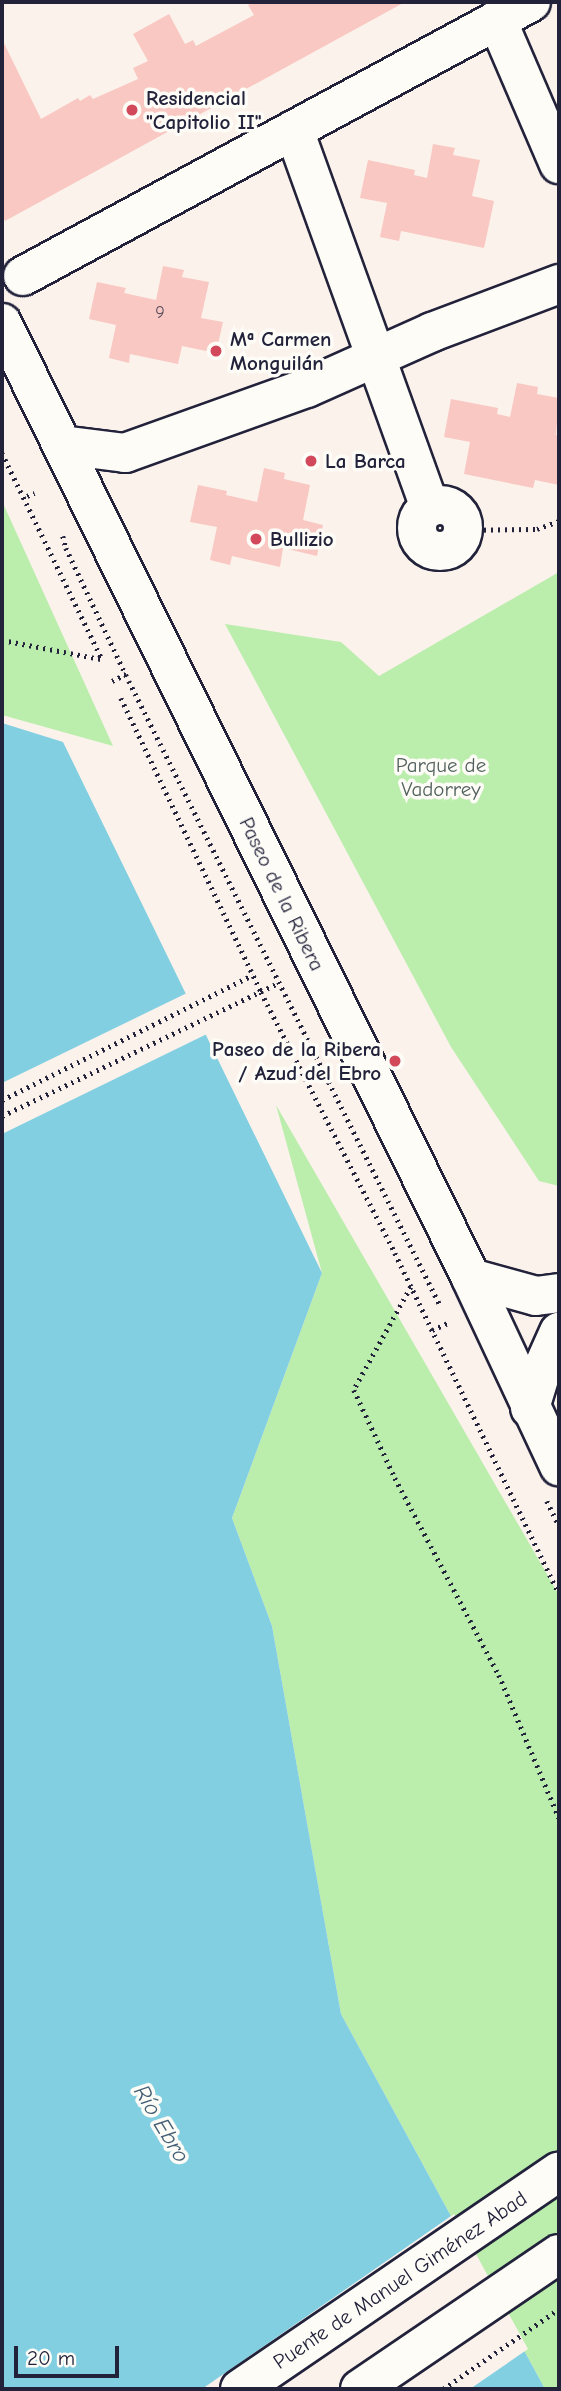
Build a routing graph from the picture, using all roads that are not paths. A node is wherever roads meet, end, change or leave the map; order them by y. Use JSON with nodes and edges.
{"nodes":[{"id":1,"x":531,"y":2,"type":"edge"},
{"id":2,"x":497,"y":20,"type":"junction"},
{"id":3,"x":294,"y":130,"type":"junction"},
{"id":4,"x":559,"y":164,"type":"edge"},
{"id":5,"x":23,"y":276,"type":"dead end"},
{"id":6,"x":559,"y":284,"type":"edge"},
{"id":7,"x":2,"y":323,"type":"edge"},
{"id":8,"x":376,"y":358,"type":"junction"},
{"id":9,"x":62,"y":446,"type":"junction"},
{"id":10,"x":125,"y":453,"type":"junction"},
{"id":11,"x":76,"y":515,"type":"junction"},
{"id":12,"x":463,"y":530,"type":"road end"},
{"id":13,"x":471,"y":1278,"type":"junction"},
{"id":14,"x":559,"y":1293,"type":"edge"},
{"id":15,"x":559,"y":1332,"type":"edge"},
{"id":16,"x":530,"y":1408,"type":"junction"},
{"id":17,"x":559,"y":1466,"type":"edge"},
{"id":18,"x":559,"y":2171,"type":"edge"},
{"id":19,"x":559,"y":2254,"type":"edge"},
{"id":20,"x":240,"y":2389,"type":"edge"},
{"id":21,"x":360,"y":2389,"type":"edge"}],
"edges":[{"from":1,"to":2,"type":"main road"},
{"from":2,"to":3,"type":"main road"},
{"from":2,"to":4,"type":"main road"},
{"from":3,"to":5,"type":"main road"},
{"from":3,"to":8,"type":"main road"},
{"from":6,"to":8,"type":"main road"},
{"from":7,"to":9,"type":"main road","name":"Paseo de la Ribera"},
{"from":8,"to":10,"type":"main road"},
{"from":8,"to":12,"type":"main road"},
{"from":9,"to":10,"type":"main road"},
{"from":9,"to":11,"type":"main road","name":"Paseo de la Ribera"},
{"from":10,"to":11,"type":"main road"},
{"from":11,"to":13,"type":"main road","name":"Paseo de la Ribera"},
{"from":13,"to":14,"type":"main road"},
{"from":13,"to":16,"type":"main road","name":"Paseo de la Ribera"},
{"from":15,"to":16,"type":"main road"},
{"from":16,"to":17,"type":"main road","name":"Paseo de la Ribera"},
{"from":18,"to":20,"type":"main road","name":"Puente de Manuel Giménez Abad"},
{"from":19,"to":21,"type":"main road"}]}
